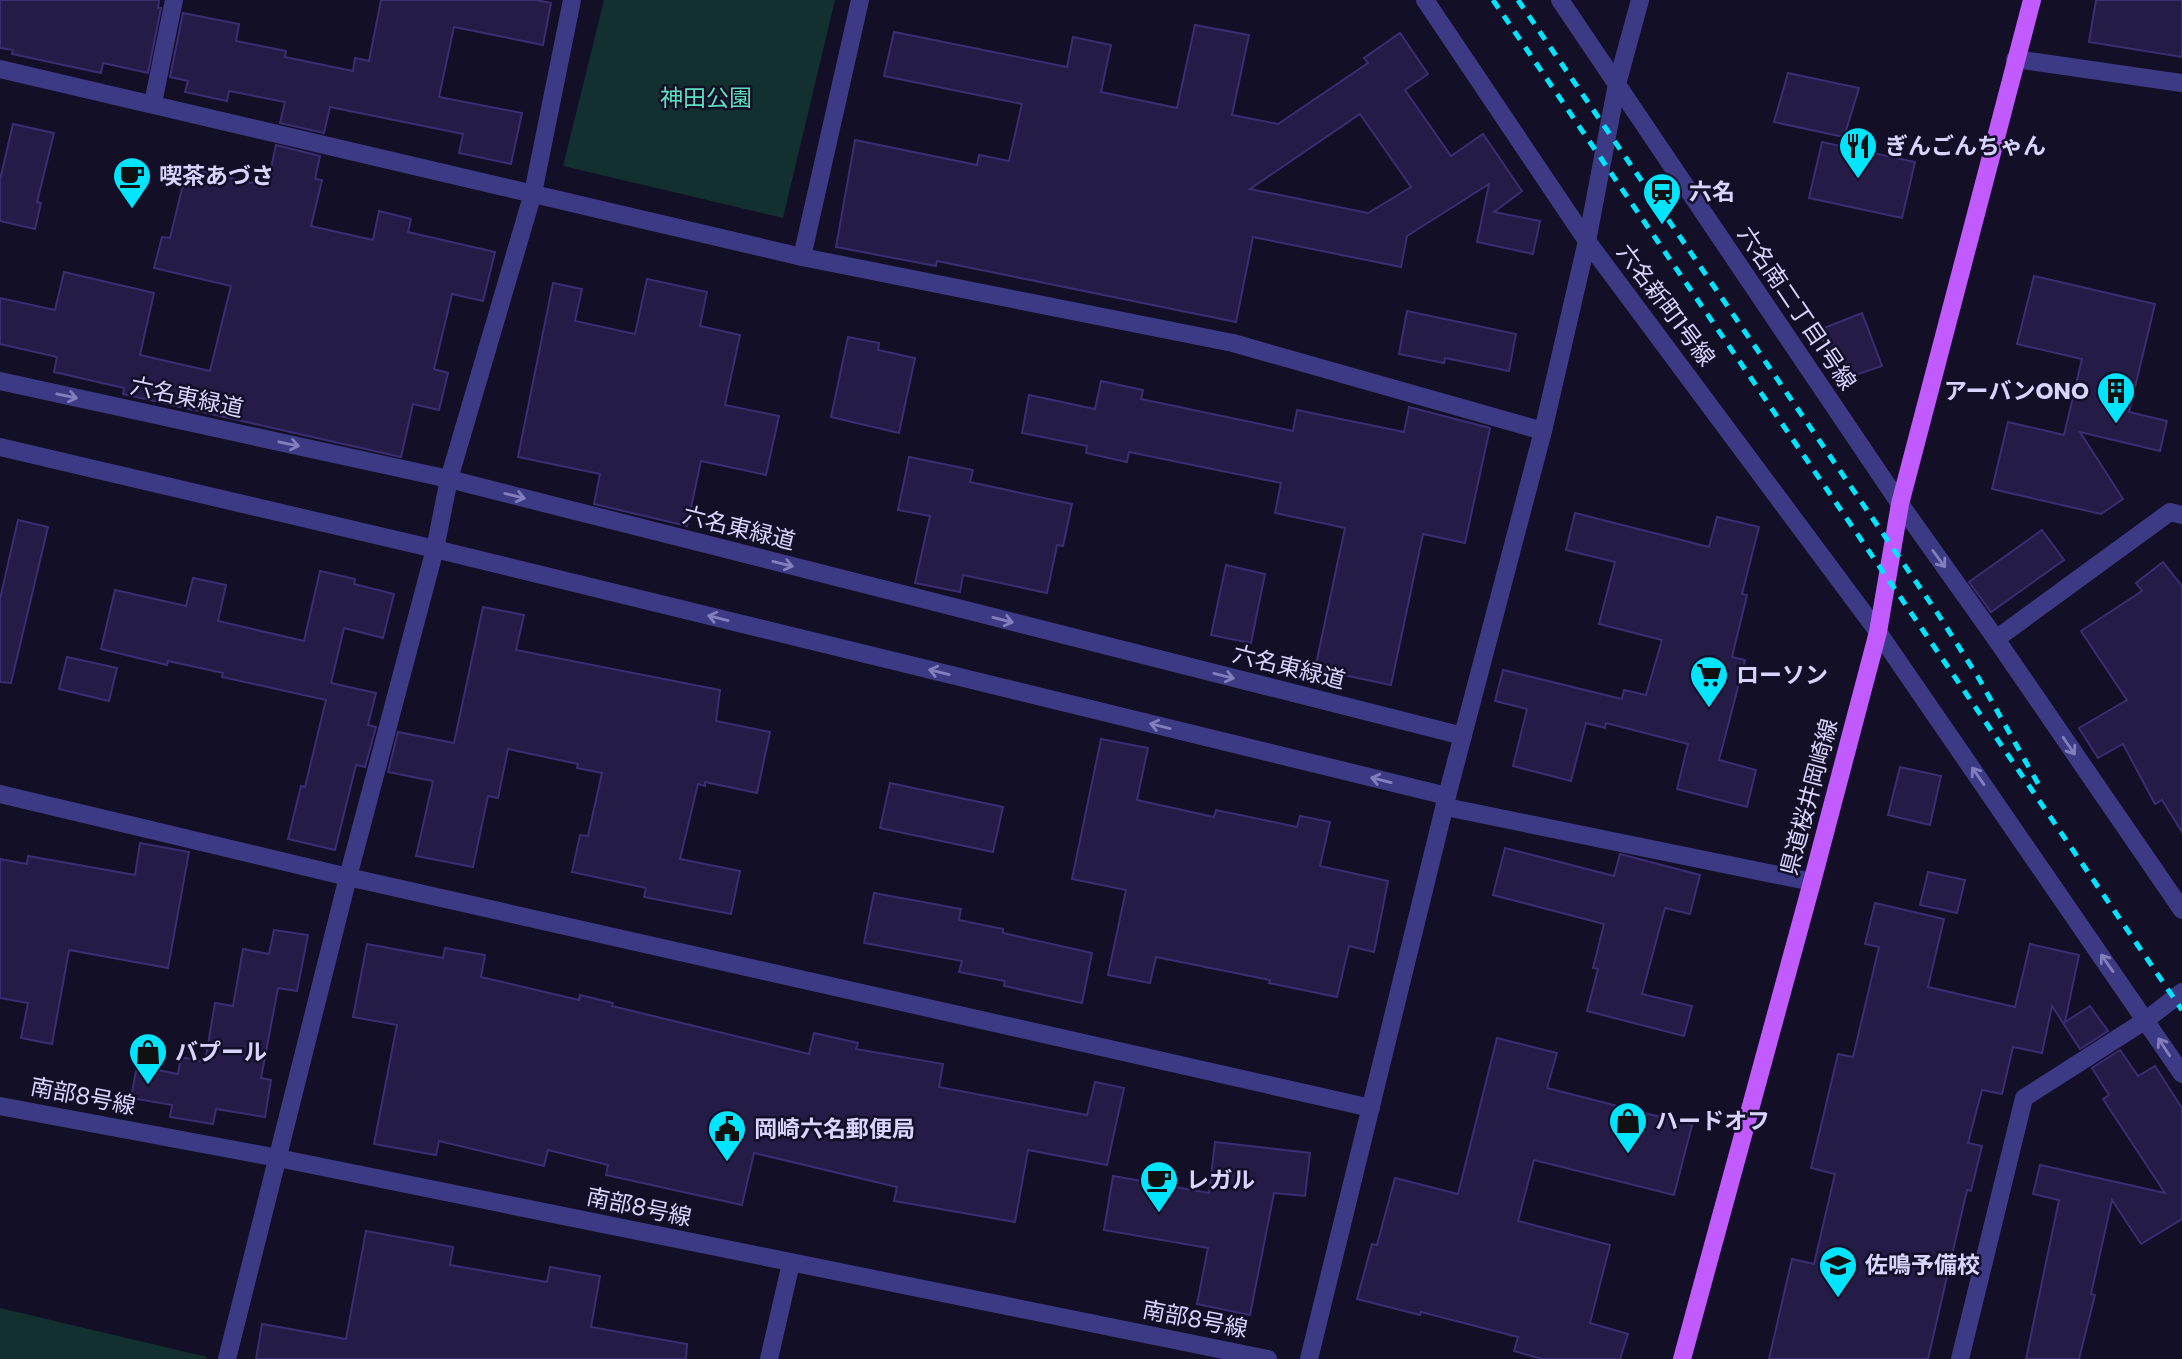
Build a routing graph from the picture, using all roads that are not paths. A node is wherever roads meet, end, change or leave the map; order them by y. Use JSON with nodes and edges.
{"nodes":[{"id":1,"x":174,"y":0,"type":"edge"},
{"id":2,"x":572,"y":0,"type":"edge"},
{"id":3,"x":860,"y":0,"type":"edge"},
{"id":4,"x":1425,"y":0,"type":"edge"},
{"id":5,"x":1560,"y":0,"type":"edge"},
{"id":6,"x":1640,"y":0,"type":"edge"},
{"id":7,"x":2032,"y":0,"type":"edge"},
{"id":8,"x":2015,"y":59,"type":"junction"},
{"id":9,"x":0,"y":69,"type":"edge"},
{"id":10,"x":2182,"y":83,"type":"edge"},
{"id":11,"x":1617,"y":84,"type":"junction"},
{"id":12,"x":153,"y":103,"type":"junction"},
{"id":13,"x":533,"y":193,"type":"junction"},
{"id":14,"x":1587,"y":241,"type":"junction"},
{"id":15,"x":802,"y":257,"type":"junction"},
{"id":16,"x":0,"y":381,"type":"edge"},
{"id":17,"x":1543,"y":432,"type":"junction"},
{"id":18,"x":0,"y":447,"type":"edge"},
{"id":19,"x":449,"y":480,"type":"junction"},
{"id":20,"x":1900,"y":504,"type":"junction"},
{"id":21,"x":2182,"y":515,"type":"edge"},
{"id":22,"x":435,"y":549,"type":"junction"},
{"id":23,"x":1878,"y":632,"type":"junction"},
{"id":24,"x":1996,"y":639,"type":"junction"},
{"id":25,"x":1463,"y":736,"type":"junction"},
{"id":26,"x":0,"y":794,"type":"edge"},
{"id":27,"x":1447,"y":802,"type":"junction"},
{"id":28,"x":348,"y":877,"type":"junction"},
{"id":29,"x":1812,"y":882,"type":"junction"},
{"id":30,"x":2182,"y":910,"type":"edge"},
{"id":31,"x":2182,"y":992,"type":"edge"},
{"id":32,"x":2146,"y":1020,"type":"junction"},
{"id":33,"x":2182,"y":1074,"type":"edge"},
{"id":34,"x":0,"y":1106,"type":"edge"},
{"id":35,"x":1371,"y":1108,"type":"junction"},
{"id":36,"x":278,"y":1158,"type":"junction"},
{"id":37,"x":791,"y":1263,"type":"junction"},
{"id":38,"x":227,"y":1359,"type":"edge"},
{"id":39,"x":768,"y":1359,"type":"edge"},
{"id":40,"x":1268,"y":1359,"type":"edge"},
{"id":41,"x":1310,"y":1359,"type":"edge"},
{"id":42,"x":1682,"y":1359,"type":"edge"},
{"id":43,"x":1960,"y":1359,"type":"edge"}],
"edges":[{"from":1,"to":12,"type":"street"},
{"from":2,"to":13,"type":"street"},
{"from":3,"to":15,"type":"street"},
{"from":4,"to":14,"type":"street","name":"六名新町1号線"},
{"from":5,"to":11,"type":"street","name":"六名南二丁目1号線"},
{"from":6,"to":11,"type":"street"},
{"from":7,"to":8,"type":"main road","name":"県道桜井岡崎線"},
{"from":8,"to":10,"type":"street"},
{"from":8,"to":20,"type":"main road","name":"県道桜井岡崎線"},
{"from":9,"to":12,"type":"street"},
{"from":11,"to":14,"type":"street"},
{"from":11,"to":20,"type":"street","name":"六名南二丁目1号線"},
{"from":12,"to":13,"type":"street"},
{"from":13,"to":15,"type":"street"},
{"from":13,"to":19,"type":"street"},
{"from":14,"to":17,"type":"street"},
{"from":14,"to":23,"type":"street","name":"六名新町1号線"},
{"from":15,"to":17,"type":"street"},
{"from":16,"to":19,"type":"street","name":"六名東緑道","one_way":true},
{"from":17,"to":25,"type":"street"},
{"from":18,"to":22,"type":"street"},
{"from":19,"to":22,"type":"street"},
{"from":19,"to":25,"type":"street","name":"六名東緑道","one_way":true},
{"from":20,"to":23,"type":"main road","name":"県道桜井岡崎線"},
{"from":20,"to":24,"type":"street","name":"六名南二丁目1号線","one_way":true},
{"from":21,"to":24,"type":"street"},
{"from":27,"to":22,"type":"street","one_way":true},
{"from":22,"to":28,"type":"street"},
{"from":23,"to":29,"type":"main road","name":"県道桜井岡崎線"},
{"from":32,"to":23,"type":"street","name":"六名新町1号線","one_way":true},
{"from":24,"to":30,"type":"street","name":"六名南二丁目1号線","one_way":true},
{"from":25,"to":27,"type":"street"},
{"from":26,"to":28,"type":"street"},
{"from":27,"to":29,"type":"street"},
{"from":27,"to":35,"type":"street"},
{"from":28,"to":35,"type":"street"},
{"from":28,"to":36,"type":"street"},
{"from":29,"to":42,"type":"main road","name":"県道桜井岡崎線"},
{"from":31,"to":32,"type":"street"},
{"from":33,"to":32,"type":"street","name":"六名新町1号線","one_way":true},
{"from":32,"to":43,"type":"street"},
{"from":34,"to":36,"type":"street","name":"南部8号線"},
{"from":35,"to":41,"type":"street"},
{"from":36,"to":37,"type":"street","name":"南部8号線"},
{"from":36,"to":38,"type":"street"},
{"from":37,"to":39,"type":"street"},
{"from":37,"to":40,"type":"street","name":"南部8号線"}]}
